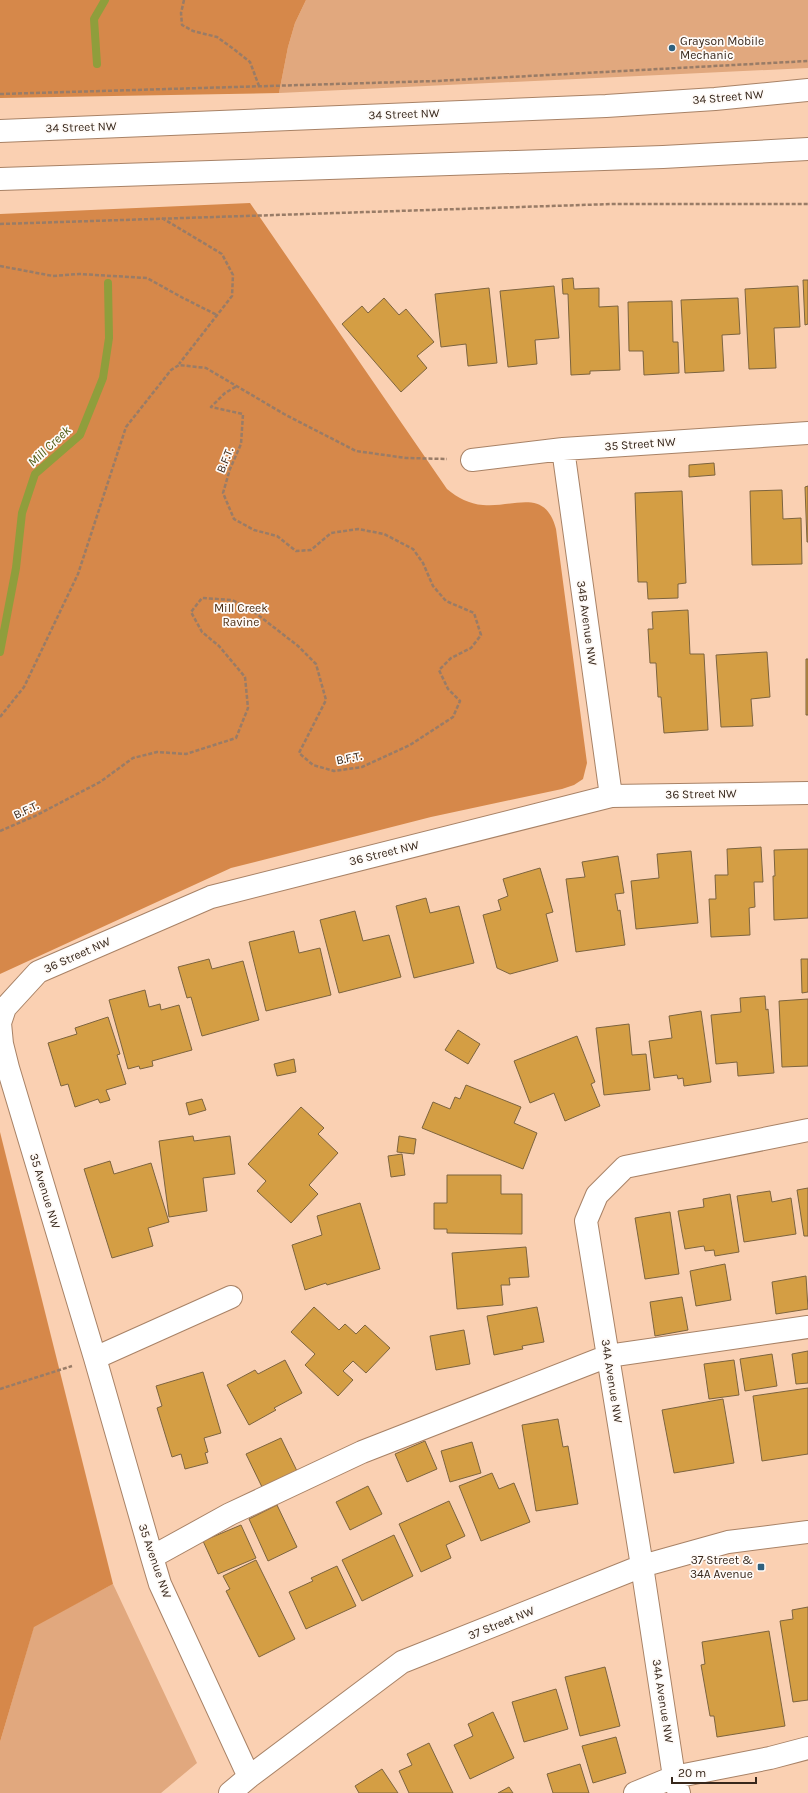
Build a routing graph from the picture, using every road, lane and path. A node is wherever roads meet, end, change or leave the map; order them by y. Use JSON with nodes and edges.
{"nodes":[{"id":1,"x":184,"y":0,"type":"edge"},
{"id":2,"x":808,"y":60,"type":"edge"},
{"id":3,"x":259,"y":86,"type":"junction"},
{"id":4,"x":808,"y":90,"type":"edge"},
{"id":5,"x":0,"y":94,"type":"edge"},
{"id":6,"x":0,"y":131,"type":"edge"},
{"id":7,"x":808,"y":149,"type":"edge"},
{"id":8,"x":0,"y":179,"type":"edge"},
{"id":9,"x":808,"y":204,"type":"edge"},
{"id":10,"x":162,"y":218,"type":"junction"},
{"id":11,"x":0,"y":224,"type":"edge"},
{"id":12,"x":0,"y":266,"type":"edge"},
{"id":13,"x":217,"y":315,"type":"junction"},
{"id":14,"x":179,"y":365,"type":"junction"},
{"id":15,"x":237,"y":386,"type":"junction"},
{"id":16,"x":808,"y":434,"type":"edge"},
{"id":17,"x":563,"y":449,"type":"junction"},
{"id":18,"x":472,"y":460,"type":"joint"},
{"id":19,"x":0,"y":717,"type":"edge"},
{"id":20,"x":808,"y":793,"type":"edge"},
{"id":21,"x":611,"y":796,"type":"junction"},
{"id":22,"x":0,"y":831,"type":"edge"},
{"id":23,"x":0,"y":1023,"type":"edge"},
{"id":24,"x":808,"y":1130,"type":"edge"},
{"id":25,"x":231,"y":1297,"type":"dead end"},
{"id":26,"x":808,"y":1327,"type":"edge"},
{"id":27,"x":608,"y":1356,"type":"junction"},
{"id":28,"x":95,"y":1358,"type":"junction"},
{"id":29,"x":0,"y":1389,"type":"edge"},
{"id":30,"x":808,"y":1532,"type":"edge"},
{"id":31,"x":152,"y":1557,"type":"junction"},
{"id":32,"x":642,"y":1566,"type":"junction"},
{"id":33,"x":808,"y":1748,"type":"edge"},
{"id":34,"x":249,"y":1777,"type":"junction"},
{"id":35,"x":676,"y":1785,"type":"edge"},
{"id":36,"x":230,"y":1793,"type":"edge"},
{"id":37,"x":635,"y":1793,"type":"edge"}],
"edges":[{"from":1,"to":3,"type":"path"},
{"from":2,"to":3,"type":"path"},
{"from":3,"to":5,"type":"path"},
{"from":4,"to":6,"type":"street","name":"34 Street NW"},
{"from":7,"to":8,"type":"street"},
{"from":9,"to":10,"type":"path"},
{"from":10,"to":11,"type":"path"},
{"from":10,"to":13,"type":"path"},
{"from":12,"to":13,"type":"path"},
{"from":13,"to":14,"type":"path"},
{"from":14,"to":15,"type":"path"},
{"from":14,"to":19,"type":"path"},
{"from":15,"to":18,"type":"path"},
{"from":15,"to":22,"type":"path","name":"B.F.T."},
{"from":16,"to":17,"type":"street","name":"35 Street NW"},
{"from":17,"to":18,"type":"street","name":"35 Street NW"},
{"from":17,"to":21,"type":"street","name":"34B Avenue NW"},
{"from":20,"to":21,"type":"street","name":"36 Street NW"},
{"from":21,"to":23,"type":"street","name":"36 Street NW"},
{"from":23,"to":28,"type":"street","name":"35 Avenue NW"},
{"from":24,"to":27,"type":"street","name":"34A Avenue NW"},
{"from":25,"to":28,"type":"street"},
{"from":26,"to":27,"type":"street"},
{"from":27,"to":31,"type":"street"},
{"from":27,"to":32,"type":"street","name":"34A Avenue NW"},
{"from":28,"to":29,"type":"path"},
{"from":28,"to":31,"type":"street","name":"35 Avenue NW"},
{"from":30,"to":32,"type":"street","name":"37 Street NW"},
{"from":31,"to":34,"type":"street","name":"35 Avenue NW"},
{"from":32,"to":34,"type":"street","name":"37 Street NW"},
{"from":32,"to":35,"type":"street","name":"34A Avenue NW"},
{"from":33,"to":35,"type":"street"},
{"from":34,"to":36,"type":"street","name":"37 Street NW"},
{"from":35,"to":37,"type":"street"}]}
